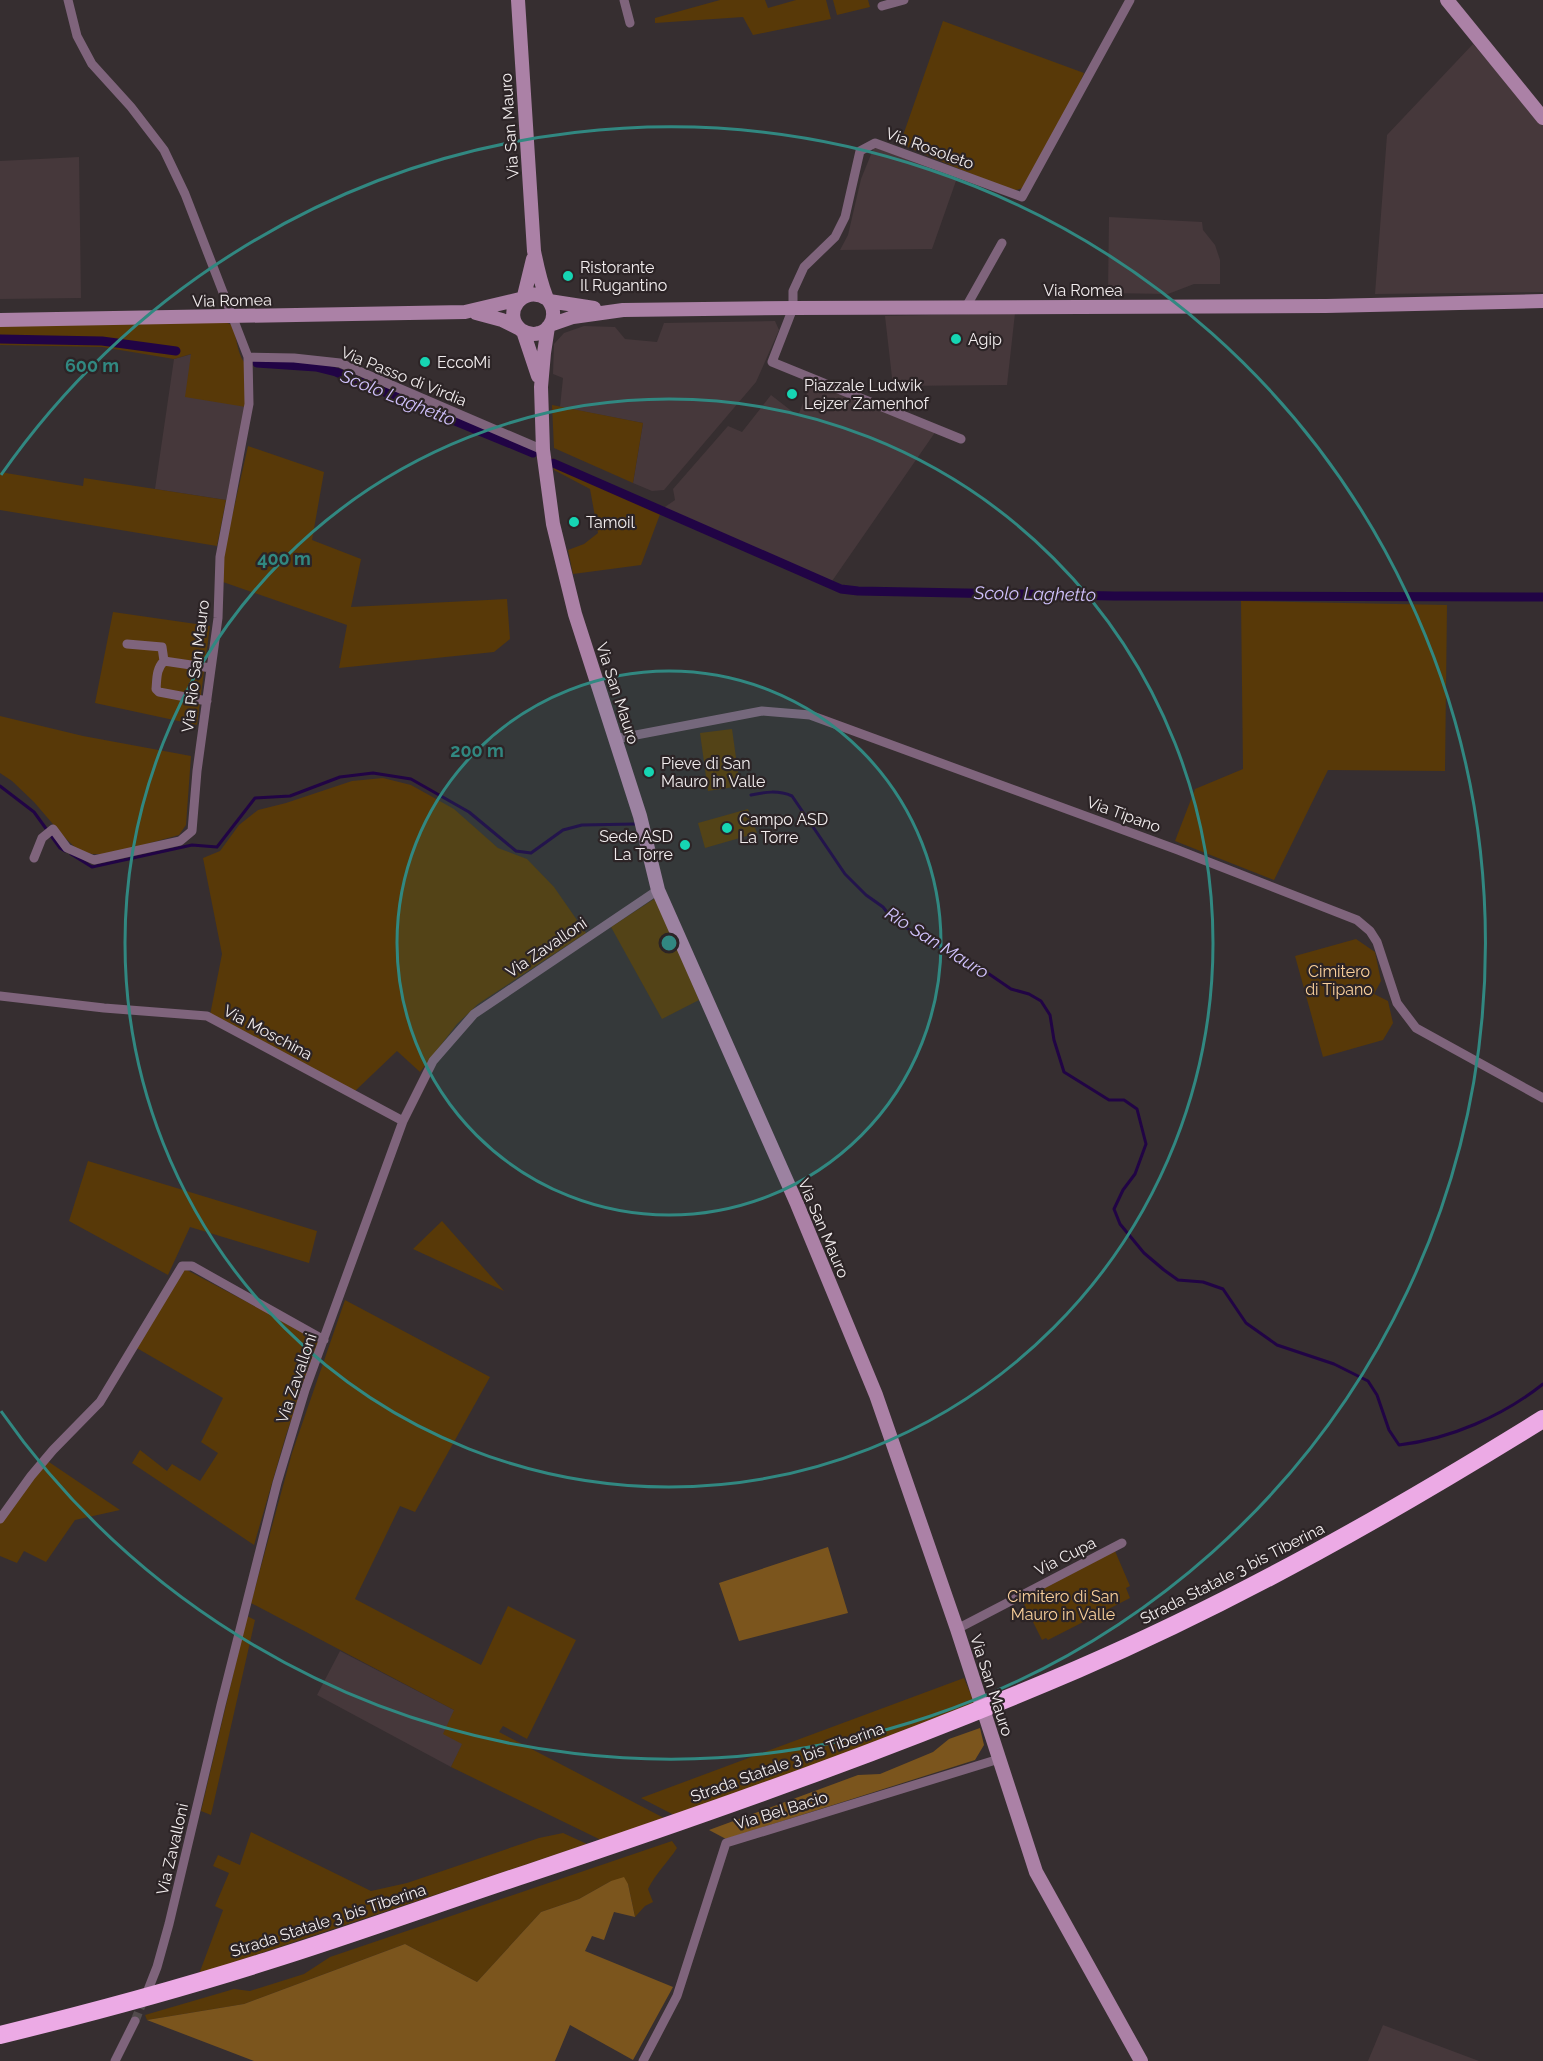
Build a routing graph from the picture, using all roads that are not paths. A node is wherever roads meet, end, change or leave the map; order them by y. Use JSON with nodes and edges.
{"nodes":[{"id":1,"x":68,"y":0,"type":"edge"},
{"id":2,"x":518,"y":0,"type":"edge"},
{"id":3,"x":624,"y":0,"type":"edge"},
{"id":4,"x":904,"y":0,"type":"edge"},
{"id":5,"x":1130,"y":0,"type":"edge"},
{"id":6,"x":1447,"y":0,"type":"edge"},
{"id":7,"x":882,"y":6,"type":"dead end"},
{"id":8,"x":630,"y":23,"type":"dead end"},
{"id":9,"x":1543,"y":118,"type":"edge"},
{"id":10,"x":1002,"y":243,"type":"dead end"},
{"id":11,"x":534,"y":251,"type":"junction"},
{"id":12,"x":522,"y":297,"type":"junction"},
{"id":13,"x":548,"y":300,"type":"junction"},
{"id":14,"x":1543,"y":301,"type":"edge"},
{"id":15,"x":966,"y":307,"type":"junction"},
{"id":16,"x":794,"y":308,"type":"junction"},
{"id":17,"x":623,"y":310,"type":"junction"},
{"id":18,"x":465,"y":312,"type":"junction"},
{"id":19,"x":234,"y":317,"type":"junction"},
{"id":20,"x":0,"y":320,"type":"edge"},
{"id":21,"x":549,"y":326,"type":"junction"},
{"id":22,"x":521,"y":330,"type":"junction"},
{"id":23,"x":248,"y":357,"type":"junction"},
{"id":24,"x":541,"y":387,"type":"junction"},
{"id":25,"x":961,"y":439,"type":"dead end"},
{"id":26,"x":543,"y":450,"type":"junction"},
{"id":27,"x":127,"y":644,"type":"dead end"},
{"id":28,"x":164,"y":661,"type":"junction"},
{"id":29,"x":211,"y":668,"type":"junction"},
{"id":30,"x":207,"y":701,"type":"junction"},
{"id":31,"x":615,"y":739,"type":"junction"},
{"id":32,"x":34,"y":858,"type":"dead end"},
{"id":33,"x":658,"y":890,"type":"junction"},
{"id":34,"x":0,"y":996,"type":"edge"},
{"id":35,"x":1543,"y":1098,"type":"edge"},
{"id":36,"x":403,"y":1121,"type":"junction"},
{"id":37,"x":324,"y":1340,"type":"junction"},
{"id":38,"x":1543,"y":1419,"type":"edge"},
{"id":39,"x":1543,"y":1433,"type":"edge"},
{"id":40,"x":1445,"y":1486,"type":"junction"},
{"id":41,"x":0,"y":1519,"type":"edge"},
{"id":42,"x":1122,"y":1543,"type":"dead end"},
{"id":43,"x":957,"y":1629,"type":"junction"},
{"id":44,"x":999,"y":1759,"type":"junction"},
{"id":45,"x":572,"y":1864,"type":"junction"},
{"id":46,"x":148,"y":1990,"type":"tunnel mouth"},
{"id":47,"x":135,"y":2021,"type":"tunnel mouth"},
{"id":48,"x":0,"y":2035,"type":"edge"},
{"id":49,"x":0,"y":2046,"type":"edge"},
{"id":50,"x":115,"y":2061,"type":"edge"},
{"id":51,"x":643,"y":2061,"type":"edge"},
{"id":52,"x":1141,"y":2061,"type":"edge"}],
"edges":[{"from":1,"to":19,"type":"street","name":"Via Rio San Mauro"},
{"from":2,"to":11,"type":"main road","name":"Via San Mauro"},
{"from":3,"to":8,"type":"street"},
{"from":4,"to":7,"type":"street"},
{"from":5,"to":16,"type":"street","name":"Via Rosoleto"},
{"from":6,"to":9,"type":"main road"},
{"from":10,"to":15,"type":"street"},
{"from":11,"to":12,"type":"main road","name":"Via San Mauro"},
{"from":11,"to":13,"type":"main road","name":"Via San Mauro"},
{"from":12,"to":13,"type":"main road"},
{"from":12,"to":18,"type":"main road","name":"Via Romea"},
{"from":12,"to":22,"type":"main road"},
{"from":13,"to":17,"type":"main road","name":"Via Romea"},
{"from":13,"to":21,"type":"main road"},
{"from":14,"to":15,"type":"main road","name":"Via Romea"},
{"from":15,"to":16,"type":"main road","name":"Via Romea"},
{"from":16,"to":17,"type":"main road","name":"Via Romea"},
{"from":16,"to":25,"type":"street","name":"Via Rosoleto"},
{"from":17,"to":21,"type":"main road","name":"Via Romea"},
{"from":18,"to":19,"type":"main road","name":"Via Romea"},
{"from":18,"to":22,"type":"main road","name":"Via Romea"},
{"from":19,"to":20,"type":"main road","name":"Via Romea"},
{"from":19,"to":23,"type":"street","name":"Via Rio San Mauro"},
{"from":21,"to":22,"type":"main road"},
{"from":21,"to":24,"type":"main road","name":"Via San Mauro"},
{"from":22,"to":24,"type":"main road","name":"Via San Mauro"},
{"from":23,"to":26,"type":"street","name":"Via Passo di Virdia"},
{"from":23,"to":29,"type":"street","name":"Via Rio San Mauro"},
{"from":24,"to":26,"type":"main road","name":"Via San Mauro"},
{"from":26,"to":31,"type":"main road","name":"Via San Mauro"},
{"from":27,"to":28,"type":"street"},
{"from":28,"to":29,"type":"street"},
{"from":28,"to":30,"type":"street"},
{"from":29,"to":30,"type":"street","name":"Via Rio San Mauro"},
{"from":30,"to":32,"type":"street","name":"Via Rio San Mauro"},
{"from":31,"to":33,"type":"main road","name":"Via San Mauro"},
{"from":31,"to":35,"type":"street","name":"Via Tipano"},
{"from":33,"to":36,"type":"street","name":"Via Zavalloni"},
{"from":33,"to":43,"type":"main road","name":"Via San Mauro"},
{"from":34,"to":36,"type":"street","name":"Via Moschina"},
{"from":36,"to":37,"type":"street","name":"Via Zavalloni"},
{"from":37,"to":41,"type":"street"},
{"from":37,"to":46,"type":"street","name":"Via Zavalloni"},
{"from":38,"to":40,"type":"highway","name":"Strada Statale 3 bis Tiberina"},
{"from":39,"to":40,"type":"highway","name":"Strada Statale 3 bis Tiberina"},
{"from":40,"to":45,"type":"highway","name":"Strada Statale 3 bis Tiberina"},
{"from":42,"to":43,"type":"street","name":"Via Cupa"},
{"from":43,"to":44,"type":"main road","name":"Via San Mauro"},
{"from":44,"to":51,"type":"street","name":"Via Bel Bacio"},
{"from":44,"to":52,"type":"main road","name":"Via San Mauro"},
{"from":45,"to":48,"type":"highway","name":"Strada Statale 3 bis Tiberina"},
{"from":45,"to":49,"type":"highway","name":"Strada Statale 3 bis Tiberina"},
{"from":47,"to":50,"type":"street"}]}
